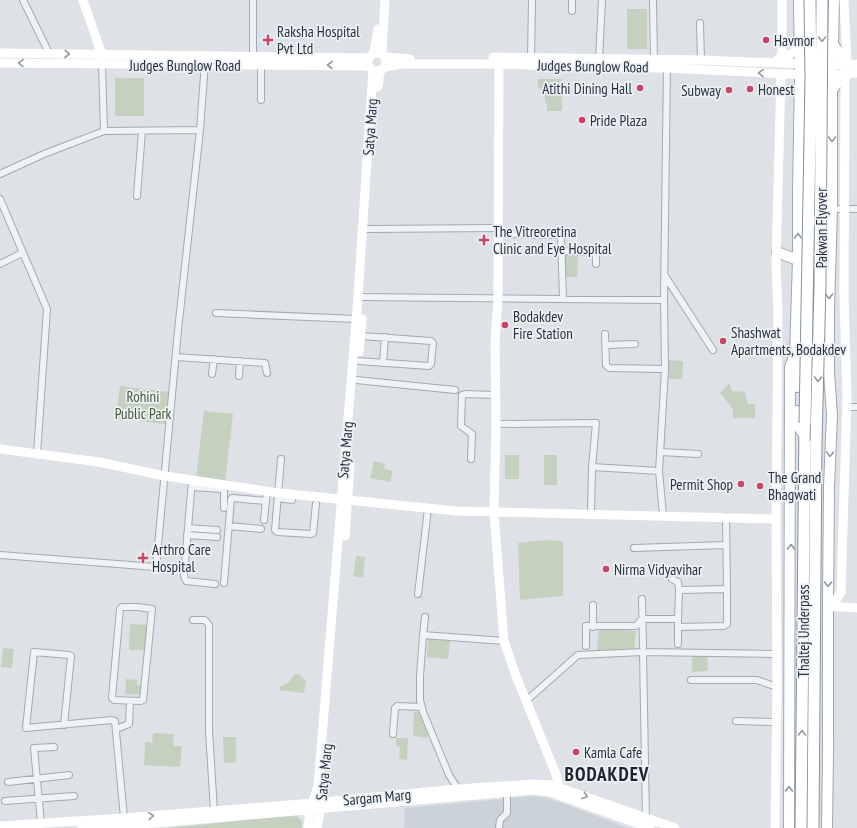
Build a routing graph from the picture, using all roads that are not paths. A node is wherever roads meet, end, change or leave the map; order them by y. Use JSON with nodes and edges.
{"nodes":[{"id":1,"x":23,"y":0,"type":"edge"},
{"id":2,"x":83,"y":0,"type":"edge"},
{"id":3,"x":253,"y":0,"type":"edge"},
{"id":4,"x":380,"y":0,"type":"edge"},
{"id":5,"x":385,"y":0,"type":"edge"},
{"id":6,"x":532,"y":0,"type":"edge"},
{"id":7,"x":572,"y":0,"type":"edge"},
{"id":8,"x":602,"y":0,"type":"edge"},
{"id":9,"x":653,"y":0,"type":"edge"},
{"id":10,"x":782,"y":0,"type":"edge"},
{"id":11,"x":799,"y":0,"type":"edge"},
{"id":12,"x":810,"y":0,"type":"edge"},
{"id":13,"x":822,"y":0,"type":"edge"},
{"id":14,"x":834,"y":0,"type":"edge"},
{"id":15,"x":844,"y":0,"type":"edge"},
{"id":16,"x":572,"y":11,"type":"dead end"},
{"id":17,"x":700,"y":23,"type":"dead end"},
{"id":18,"x":833,"y":44,"type":"junction"},
{"id":19,"x":800,"y":48,"type":"junction"},
{"id":20,"x":1,"y":51,"type":"edge"},
{"id":21,"x":49,"y":53,"type":"junction"},
{"id":22,"x":253,"y":57,"type":"junction"},
{"id":23,"x":782,"y":57,"type":"junction"},
{"id":24,"x":531,"y":58,"type":"junction"},
{"id":25,"x":599,"y":59,"type":"junction"},
{"id":26,"x":102,"y":60,"type":"junction"},
{"id":27,"x":205,"y":60,"type":"junction"},
{"id":28,"x":499,"y":60,"type":"junction"},
{"id":29,"x":701,"y":60,"type":"junction"},
{"id":30,"x":377,"y":62,"type":"junction"},
{"id":31,"x":772,"y":62,"type":"junction"},
{"id":32,"x":0,"y":63,"type":"edge"},
{"id":33,"x":654,"y":64,"type":"junction"},
{"id":34,"x":667,"y":64,"type":"junction"},
{"id":35,"x":800,"y":64,"type":"junction"},
{"id":36,"x":261,"y":65,"type":"junction"},
{"id":37,"x":850,"y":67,"type":"edge"},
{"id":38,"x":832,"y":70,"type":"junction"},
{"id":39,"x":857,"y":73,"type":"edge"},
{"id":40,"x":781,"y":75,"type":"junction"},
{"id":41,"x":800,"y":75,"type":"junction"},
{"id":42,"x":832,"y":90,"type":"junction"},
{"id":43,"x":261,"y":100,"type":"dead end"},
{"id":44,"x":832,"y":114,"type":"junction"},
{"id":45,"x":799,"y":116,"type":"junction"},
{"id":46,"x":200,"y":130,"type":"junction"},
{"id":47,"x":104,"y":131,"type":"junction"},
{"id":48,"x":142,"y":131,"type":"junction"},
{"id":49,"x":369,"y":171,"type":"junction"},
{"id":50,"x":0,"y":174,"type":"edge"},
{"id":51,"x":137,"y":196,"type":"dead end"},
{"id":52,"x":0,"y":199,"type":"edge"},
{"id":53,"x":832,"y":209,"type":"junction"},
{"id":54,"x":845,"y":209,"type":"junction"},
{"id":55,"x":857,"y":209,"type":"edge"},
{"id":56,"x":498,"y":228,"type":"junction"},
{"id":57,"x":367,"y":229,"type":"junction"},
{"id":58,"x":509,"y":234,"type":"dead end"},
{"id":59,"x":562,"y":251,"type":"junction"},
{"id":60,"x":777,"y":252,"type":"junction"},
{"id":61,"x":22,"y":253,"type":"junction"},
{"id":62,"x":798,"y":260,"type":"junction"},
{"id":63,"x":0,"y":264,"type":"edge"},
{"id":64,"x":596,"y":264,"type":"dead end"},
{"id":65,"x":664,"y":275,"type":"junction"},
{"id":66,"x":361,"y":297,"type":"junction"},
{"id":67,"x":498,"y":299,"type":"junction"},
{"id":68,"x":563,"y":299,"type":"junction"},
{"id":69,"x":664,"y":300,"type":"junction"},
{"id":70,"x":216,"y":313,"type":"dead end"},
{"id":71,"x":356,"y":319,"type":"junction"},
{"id":72,"x":605,"y":334,"type":"dead end"},
{"id":73,"x":361,"y":336,"type":"junction"},
{"id":74,"x":385,"y":337,"type":"junction"},
{"id":75,"x":634,"y":344,"type":"dead end"},
{"id":76,"x":606,"y":345,"type":"junction"},
{"id":77,"x":713,"y":350,"type":"dead end"},
{"id":78,"x":795,"y":354,"type":"junction"},
{"id":79,"x":176,"y":357,"type":"junction"},
{"id":80,"x":214,"y":359,"type":"junction"},
{"id":81,"x":240,"y":361,"type":"junction"},
{"id":82,"x":358,"y":361,"type":"junction"},
{"id":83,"x":383,"y":363,"type":"junction"},
{"id":84,"x":665,"y":369,"type":"junction"},
{"id":85,"x":267,"y":373,"type":"dead end"},
{"id":86,"x":212,"y":374,"type":"dead end"},
{"id":87,"x":239,"y":376,"type":"dead end"},
{"id":88,"x":830,"y":376,"type":"junction"},
{"id":89,"x":356,"y":380,"type":"junction"},
{"id":90,"x":455,"y":390,"type":"dead end"},
{"id":91,"x":495,"y":395,"type":"junction"},
{"id":92,"x":846,"y":407,"type":"junction"},
{"id":93,"x":857,"y":407,"type":"edge"},
{"id":94,"x":496,"y":424,"type":"junction"},
{"id":95,"x":804,"y":435,"type":"junction"},
{"id":96,"x":0,"y":450,"type":"edge"},
{"id":97,"x":661,"y":452,"type":"junction"},
{"id":98,"x":37,"y":454,"type":"junction"},
{"id":99,"x":698,"y":454,"type":"dead end"},
{"id":100,"x":816,"y":456,"type":"junction"},
{"id":101,"x":281,"y":459,"type":"dead end"},
{"id":102,"x":471,"y":459,"type":"dead end"},
{"id":103,"x":592,"y":467,"type":"junction"},
{"id":104,"x":659,"y":471,"type":"junction"},
{"id":105,"x":165,"y":476,"type":"junction"},
{"id":106,"x":192,"y":483,"type":"junction"},
{"id":107,"x":216,"y":486,"type":"junction"},
{"id":108,"x":235,"y":486,"type":"junction"},
{"id":109,"x":267,"y":491,"type":"junction"},
{"id":110,"x":278,"y":496,"type":"junction"},
{"id":111,"x":234,"y":498,"type":"junction"},
{"id":112,"x":292,"y":500,"type":"dead end"},
{"id":113,"x":345,"y":500,"type":"junction"},
{"id":114,"x":266,"y":501,"type":"junction"},
{"id":115,"x":316,"y":504,"type":"dead end"},
{"id":116,"x":224,"y":508,"type":"dead end"},
{"id":117,"x":428,"y":508,"type":"junction"},
{"id":118,"x":494,"y":512,"type":"junction"},
{"id":119,"x":591,"y":514,"type":"junction"},
{"id":120,"x":663,"y":515,"type":"junction"},
{"id":121,"x":726,"y":517,"type":"junction"},
{"id":122,"x":776,"y":519,"type":"junction"},
{"id":123,"x":264,"y":520,"type":"dead end"},
{"id":124,"x":229,"y":526,"type":"junction"},
{"id":125,"x":261,"y":529,"type":"dead end"},
{"id":126,"x":188,"y":531,"type":"junction"},
{"id":127,"x":217,"y":534,"type":"dead end"},
{"id":128,"x":726,"y":545,"type":"junction"},
{"id":129,"x":634,"y":548,"type":"dead end"},
{"id":130,"x":0,"y":555,"type":"edge"},
{"id":131,"x":672,"y":579,"type":"dead end"},
{"id":132,"x":224,"y":583,"type":"dead end"},
{"id":133,"x":215,"y":584,"type":"dead end"},
{"id":134,"x":727,"y":589,"type":"junction"},
{"id":135,"x":679,"y":590,"type":"junction"},
{"id":136,"x":418,"y":594,"type":"dead end"},
{"id":137,"x":642,"y":599,"type":"dead end"},
{"id":138,"x":593,"y":605,"type":"dead end"},
{"id":139,"x":828,"y":606,"type":"junction"},
{"id":140,"x":857,"y":608,"type":"edge"},
{"id":141,"x":425,"y":617,"type":"dead end"},
{"id":142,"x":642,"y":619,"type":"junction"},
{"id":143,"x":678,"y":619,"type":"junction"},
{"id":144,"x":193,"y":620,"type":"dead end"},
{"id":145,"x":593,"y":626,"type":"junction"},
{"id":146,"x":678,"y":627,"type":"junction"},
{"id":147,"x":423,"y":635,"type":"junction"},
{"id":148,"x":504,"y":641,"type":"junction"},
{"id":149,"x":678,"y":644,"type":"dead end"},
{"id":150,"x":586,"y":646,"type":"dead end"},
{"id":151,"x":643,"y":650,"type":"junction"},
{"id":152,"x":776,"y":654,"type":"junction"},
{"id":153,"x":691,"y":680,"type":"dead end"},
{"id":154,"x":777,"y":687,"type":"junction"},
{"id":155,"x":526,"y":701,"type":"junction"},
{"id":156,"x":130,"y":702,"type":"junction"},
{"id":157,"x":422,"y":707,"type":"junction"},
{"id":158,"x":736,"y":721,"type":"dead end"},
{"id":159,"x":776,"y":722,"type":"junction"},
{"id":160,"x":64,"y":725,"type":"junction"},
{"id":161,"x":116,"y":729,"type":"junction"},
{"id":162,"x":393,"y":734,"type":"dead end"},
{"id":163,"x":54,"y":747,"type":"dead end"},
{"id":164,"x":69,"y":775,"type":"dead end"},
{"id":165,"x":37,"y":779,"type":"junction"},
{"id":166,"x":8,"y":782,"type":"dead end"},
{"id":167,"x":458,"y":789,"type":"junction"},
{"id":168,"x":558,"y":791,"type":"junction"},
{"id":169,"x":507,"y":792,"type":"junction"},
{"id":170,"x":74,"y":796,"type":"dead end"},
{"id":171,"x":39,"y":798,"type":"junction"},
{"id":172,"x":5,"y":801,"type":"dead end"},
{"id":173,"x":316,"y":806,"type":"junction"},
{"id":174,"x":214,"y":811,"type":"junction"},
{"id":175,"x":124,"y":818,"type":"junction"},
{"id":176,"x":41,"y":823,"type":"junction"},
{"id":177,"x":646,"y":824,"type":"edge"},
{"id":178,"x":0,"y":826,"type":"edge"},
{"id":179,"x":82,"y":828,"type":"edge"},
{"id":180,"x":308,"y":828,"type":"edge"},
{"id":181,"x":317,"y":828,"type":"edge"},
{"id":182,"x":499,"y":828,"type":"edge"},
{"id":183,"x":675,"y":828,"type":"edge"},
{"id":184,"x":775,"y":828,"type":"edge"},
{"id":185,"x":789,"y":828,"type":"edge"},
{"id":186,"x":801,"y":828,"type":"edge"},
{"id":187,"x":813,"y":828,"type":"edge"},
{"id":188,"x":827,"y":828,"type":"edge"}],
"edges":[{"from":1,"to":21,"type":"street"},
{"from":2,"to":26,"type":"main road"},
{"from":3,"to":22,"type":"street"},
{"from":4,"to":30,"type":"main road","name":"Satya Marg"},
{"from":5,"to":30,"type":"main road","name":"Satya Marg"},
{"from":6,"to":24,"type":"street"},
{"from":7,"to":16,"type":"street"},
{"from":8,"to":25,"type":"street"},
{"from":9,"to":33,"type":"street"},
{"from":10,"to":23,"type":"main road"},
{"from":11,"to":19,"type":"main road"},
{"from":12,"to":95,"type":"highway","name":"Pakwan Flyover","bridge":true},
{"from":13,"to":100,"type":"highway","name":"Pakwan Flyover","one_way":true,"bridge":true},
{"from":14,"to":18,"type":"main road"},
{"from":15,"to":37,"type":"main road"},
{"from":17,"to":29,"type":"street"},
{"from":18,"to":37,"type":"main road"},
{"from":18,"to":38,"type":"main road"},
{"from":19,"to":23,"type":"main road"},
{"from":19,"to":35,"type":"main road"},
{"from":20,"to":21,"type":"main road","name":"Judges Bunglow Road"},
{"from":21,"to":26,"type":"main road","name":"Judges Bunglow Road","one_way":true},
{"from":22,"to":27,"type":"main road","name":"Judges Bunglow Road"},
{"from":22,"to":30,"type":"main road","name":"Judges Bunglow Road"},
{"from":23,"to":31,"type":"main road"},
{"from":24,"to":25,"type":"main road","name":"Judges Bunglow Road"},
{"from":24,"to":28,"type":"main road","name":"Judges Bunglow Road"},
{"from":25,"to":33,"type":"main road","name":"Judges Bunglow Road"},
{"from":26,"to":27,"type":"main road","name":"Judges Bunglow Road"},
{"from":26,"to":32,"type":"main road","name":"Judges Bunglow Road","one_way":true},
{"from":26,"to":47,"type":"street"},
{"from":27,"to":36,"type":"main road","name":"Judges Bunglow Road"},
{"from":27,"to":46,"type":"street"},
{"from":28,"to":30,"type":"main road","name":"Judges Bunglow Road"},
{"from":28,"to":33,"type":"main road","name":"Judges Bunglow Road"},
{"from":28,"to":56,"type":"main road"},
{"from":29,"to":31,"type":"main road","name":"Judges Bunglow Road"},
{"from":29,"to":34,"type":"main road","name":"Judges Bunglow Road"},
{"from":30,"to":36,"type":"main road","name":"Judges Bunglow Road","one_way":true},
{"from":30,"to":49,"type":"main road","name":"Satya Marg"},
{"from":31,"to":35,"type":"main road","name":"Judges Bunglow Road"},
{"from":33,"to":34,"type":"main road","name":"Judges Bunglow Road"},
{"from":40,"to":34,"type":"main road","name":"Judges Bunglow Road","one_way":true},
{"from":34,"to":65,"type":"street"},
{"from":35,"to":38,"type":"main road","name":"Judges Bunglow Road"},
{"from":35,"to":41,"type":"main road"},
{"from":36,"to":43,"type":"street"},
{"from":37,"to":38,"type":"main road"},
{"from":37,"to":39,"type":"main road"},
{"from":37,"to":42,"type":"main road"},
{"from":37,"to":54,"type":"main road"},
{"from":38,"to":41,"type":"main road","name":"Judges Bunglow Road"},
{"from":38,"to":42,"type":"main road"},
{"from":40,"to":41,"type":"main road","name":"Judges Bunglow Road"},
{"from":40,"to":60,"type":"main road"},
{"from":41,"to":45,"type":"main road"},
{"from":42,"to":44,"type":"main road"},
{"from":44,"to":45,"type":"main road"},
{"from":44,"to":53,"type":"main road","one_way":true},
{"from":62,"to":45,"type":"main road","one_way":true},
{"from":46,"to":48,"type":"street"},
{"from":46,"to":79,"type":"street"},
{"from":47,"to":48,"type":"street"},
{"from":47,"to":50,"type":"street"},
{"from":48,"to":51,"type":"street"},
{"from":49,"to":57,"type":"main road","name":"Satya Marg"},
{"from":49,"to":66,"type":"main road","name":"Satya Marg"},
{"from":52,"to":61,"type":"street"},
{"from":53,"to":54,"type":"street"},
{"from":53,"to":88,"type":"main road","one_way":true},
{"from":54,"to":55,"type":"street"},
{"from":54,"to":92,"type":"main road"},
{"from":56,"to":57,"type":"street"},
{"from":56,"to":67,"type":"main road"},
{"from":57,"to":66,"type":"main road","name":"Satya Marg"},
{"from":58,"to":59,"type":"street"},
{"from":59,"to":64,"type":"street"},
{"from":59,"to":68,"type":"street"},
{"from":60,"to":62,"type":"main road"},
{"from":60,"to":122,"type":"main road"},
{"from":61,"to":63,"type":"street"},
{"from":61,"to":98,"type":"street"},
{"from":62,"to":78,"type":"main road"},
{"from":65,"to":69,"type":"street"},
{"from":65,"to":77,"type":"street"},
{"from":66,"to":67,"type":"street"},
{"from":66,"to":71,"type":"main road","name":"Satya Marg"},
{"from":66,"to":73,"type":"main road","name":"Satya Marg"},
{"from":67,"to":68,"type":"street"},
{"from":67,"to":91,"type":"main road"},
{"from":68,"to":69,"type":"street"},
{"from":69,"to":84,"type":"street"},
{"from":70,"to":71,"type":"street"},
{"from":71,"to":113,"type":"main road","name":"Satya Marg"},
{"from":72,"to":76,"type":"street"},
{"from":73,"to":74,"type":"street"},
{"from":73,"to":82,"type":"main road","name":"Satya Marg"},
{"from":74,"to":83,"type":"street"},
{"from":74,"to":83,"type":"street"},
{"from":75,"to":76,"type":"street"},
{"from":76,"to":84,"type":"street"},
{"from":78,"to":95,"type":"main road"},
{"from":185,"to":78,"type":"main road","one_way":true},
{"from":79,"to":80,"type":"street"},
{"from":79,"to":105,"type":"street"},
{"from":80,"to":81,"type":"street"},
{"from":80,"to":86,"type":"street"},
{"from":81,"to":85,"type":"street"},
{"from":81,"to":87,"type":"street"},
{"from":82,"to":83,"type":"street"},
{"from":82,"to":89,"type":"main road","name":"Satya Marg"},
{"from":84,"to":97,"type":"street"},
{"from":88,"to":100,"type":"main road"},
{"from":88,"to":139,"type":"main road","one_way":true},
{"from":89,"to":90,"type":"street"},
{"from":89,"to":113,"type":"main road","name":"Satya Marg"},
{"from":91,"to":94,"type":"main road"},
{"from":91,"to":102,"type":"street"},
{"from":92,"to":93,"type":"street"},
{"from":92,"to":139,"type":"main road"},
{"from":94,"to":103,"type":"street"},
{"from":94,"to":118,"type":"main road"},
{"from":186,"to":95,"type":"highway","name":"Thaltej Underpass","one_way":true},
{"from":96,"to":98,"type":"main road"},
{"from":97,"to":99,"type":"street"},
{"from":97,"to":104,"type":"street"},
{"from":98,"to":105,"type":"main road"},
{"from":100,"to":187,"type":"highway","name":"Thaltej Underpass"},
{"from":101,"to":110,"type":"street"},
{"from":103,"to":104,"type":"street"},
{"from":103,"to":119,"type":"street"},
{"from":104,"to":120,"type":"street"},
{"from":105,"to":106,"type":"main road"},
{"from":105,"to":130,"type":"street"},
{"from":106,"to":107,"type":"main road"},
{"from":106,"to":126,"type":"street"},
{"from":107,"to":108,"type":"main road"},
{"from":107,"to":116,"type":"street"},
{"from":108,"to":109,"type":"main road"},
{"from":108,"to":111,"type":"street"},
{"from":109,"to":110,"type":"main road"},
{"from":109,"to":114,"type":"street"},
{"from":110,"to":112,"type":"street"},
{"from":110,"to":113,"type":"main road"},
{"from":110,"to":115,"type":"street"},
{"from":111,"to":114,"type":"street"},
{"from":111,"to":124,"type":"street"},
{"from":113,"to":117,"type":"main road"},
{"from":113,"to":173,"type":"main road","name":"Satya Marg"},
{"from":114,"to":123,"type":"street"},
{"from":117,"to":118,"type":"main road"},
{"from":117,"to":136,"type":"street"},
{"from":118,"to":119,"type":"main road"},
{"from":118,"to":148,"type":"main road"},
{"from":119,"to":120,"type":"main road"},
{"from":120,"to":121,"type":"main road"},
{"from":121,"to":122,"type":"main road"},
{"from":121,"to":128,"type":"street"},
{"from":122,"to":152,"type":"main road"},
{"from":124,"to":125,"type":"street"},
{"from":124,"to":132,"type":"street"},
{"from":126,"to":127,"type":"street"},
{"from":126,"to":133,"type":"street"},
{"from":128,"to":129,"type":"street"},
{"from":128,"to":134,"type":"street"},
{"from":131,"to":135,"type":"street"},
{"from":134,"to":135,"type":"street"},
{"from":134,"to":146,"type":"street"},
{"from":135,"to":143,"type":"street"},
{"from":137,"to":142,"type":"street"},
{"from":138,"to":145,"type":"street"},
{"from":139,"to":140,"type":"main road"},
{"from":139,"to":188,"type":"main road"},
{"from":141,"to":147,"type":"street"},
{"from":142,"to":143,"type":"street"},
{"from":142,"to":145,"type":"street"},
{"from":142,"to":151,"type":"street"},
{"from":143,"to":146,"type":"street"},
{"from":144,"to":174,"type":"street"},
{"from":145,"to":150,"type":"street"},
{"from":146,"to":149,"type":"street"},
{"from":147,"to":148,"type":"street"},
{"from":147,"to":157,"type":"street"},
{"from":148,"to":155,"type":"main road"},
{"from":151,"to":152,"type":"street"},
{"from":151,"to":155,"type":"street"},
{"from":151,"to":177,"type":"street"},
{"from":152,"to":154,"type":"main road"},
{"from":153,"to":154,"type":"street"},
{"from":154,"to":159,"type":"main road"},
{"from":155,"to":168,"type":"main road"},
{"from":156,"to":156,"type":"street"},
{"from":156,"to":161,"type":"street"},
{"from":157,"to":162,"type":"street"},
{"from":157,"to":167,"type":"street"},
{"from":158,"to":159,"type":"street"},
{"from":159,"to":184,"type":"main road"},
{"from":160,"to":160,"type":"street"},
{"from":160,"to":161,"type":"street"},
{"from":161,"to":175,"type":"street"},
{"from":163,"to":165,"type":"street"},
{"from":164,"to":165,"type":"street"},
{"from":165,"to":166,"type":"street"},
{"from":165,"to":171,"type":"street"},
{"from":167,"to":168,"type":"main road","name":"Sargam Marg"},
{"from":167,"to":173,"type":"main road","name":"Sargam Marg"},
{"from":168,"to":169,"type":"main road","name":"Sargam Marg"},
{"from":168,"to":177,"type":"main road","name":"Sargam Marg"},
{"from":169,"to":173,"type":"main road","name":"Sargam Marg"},
{"from":169,"to":182,"type":"street"},
{"from":170,"to":171,"type":"street"},
{"from":171,"to":172,"type":"street"},
{"from":171,"to":176,"type":"street"},
{"from":173,"to":174,"type":"main road","name":"Sargam Marg"},
{"from":173,"to":179,"type":"main road","name":"Sargam Marg"},
{"from":173,"to":180,"type":"main road","name":"Satya Marg"},
{"from":173,"to":181,"type":"main road","name":"Satya Marg"},
{"from":175,"to":174,"type":"main road","name":"Sargam Marg","one_way":true},
{"from":175,"to":176,"type":"main road","name":"Sargam Marg"},
{"from":176,"to":178,"type":"main road","name":"Sargam Marg"},
{"from":177,"to":183,"type":"main road","name":"Sargam Marg"}]}
